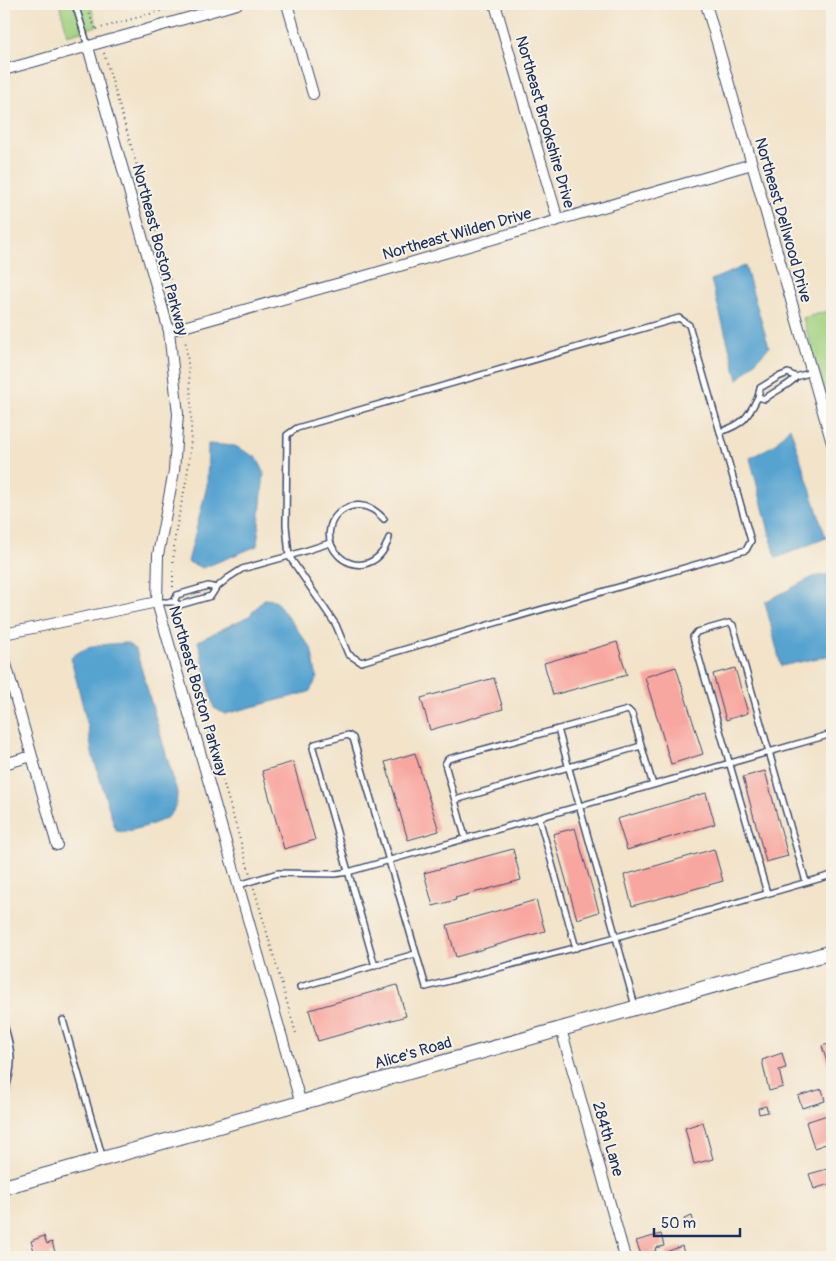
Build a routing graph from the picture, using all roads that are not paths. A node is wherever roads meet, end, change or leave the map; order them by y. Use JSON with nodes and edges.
{"nodes":[{"id":1,"x":75,"y":4,"type":"edge"},
{"id":2,"x":237,"y":4,"type":"edge"},
{"id":3,"x":287,"y":4,"type":"edge"},
{"id":4,"x":495,"y":4,"type":"edge"},
{"id":5,"x":706,"y":4,"type":"edge"},
{"id":6,"x":88,"y":47,"type":"junction"},
{"id":7,"x":4,"y":70,"type":"edge"},
{"id":8,"x":313,"y":94,"type":"dead end"},
{"id":9,"x":752,"y":164,"type":"junction"},
{"id":10,"x":558,"y":220,"type":"junction"},
{"id":11,"x":169,"y":331,"type":"junction"},
{"id":12,"x":812,"y":372,"type":"junction"},
{"id":13,"x":796,"y":377,"type":"junction"},
{"id":14,"x":758,"y":398,"type":"junction"},
{"id":15,"x":720,"y":432,"type":"junction"},
{"id":16,"x":832,"y":443,"type":"edge"},
{"id":17,"x":384,"y":519,"type":"dead end"},
{"id":18,"x":389,"y":538,"type":"dead end"},
{"id":19,"x":330,"y":543,"type":"junction"},
{"id":20,"x":289,"y":556,"type":"junction"},
{"id":21,"x":216,"y":588,"type":"junction"},
{"id":22,"x":157,"y":602,"type":"junction"},
{"id":23,"x":174,"y":602,"type":"junction"},
{"id":24,"x":4,"y":634,"type":"edge"},
{"id":25,"x":4,"y":657,"type":"edge"},
{"id":26,"x":558,"y":729,"type":"junction"},
{"id":27,"x":832,"y":734,"type":"edge"},
{"id":28,"x":641,"y":746,"type":"junction"},
{"id":29,"x":770,"y":752,"type":"junction"},
{"id":30,"x":32,"y":756,"type":"junction"},
{"id":31,"x":730,"y":763,"type":"junction"},
{"id":32,"x":4,"y":764,"type":"edge"},
{"id":33,"x":568,"y":767,"type":"junction"},
{"id":34,"x":653,"y":785,"type":"junction"},
{"id":35,"x":455,"y":800,"type":"junction"},
{"id":36,"x":580,"y":806,"type":"junction"},
{"id":37,"x":539,"y":818,"type":"junction"},
{"id":38,"x":465,"y":837,"type":"junction"},
{"id":39,"x":57,"y":845,"type":"dead end"},
{"id":40,"x":388,"y":860,"type":"junction"},
{"id":41,"x":348,"y":872,"type":"junction"},
{"id":42,"x":832,"y":875,"type":"edge"},
{"id":43,"x":806,"y":882,"type":"junction"},
{"id":44,"x":238,"y":885,"type":"junction"},
{"id":45,"x":767,"y":893,"type":"junction"},
{"id":46,"x":616,"y":937,"type":"junction"},
{"id":47,"x":576,"y":948,"type":"junction"},
{"id":48,"x":832,"y":952,"type":"edge"},
{"id":49,"x":416,"y":954,"type":"junction"},
{"id":50,"x":375,"y":966,"type":"junction"},
{"id":51,"x":300,"y":987,"type":"dead end"},
{"id":52,"x":635,"y":1008,"type":"junction"},
{"id":53,"x":64,"y":1020,"type":"dead end"},
{"id":54,"x":4,"y":1024,"type":"edge"},
{"id":55,"x":561,"y":1030,"type":"junction"},
{"id":56,"x":4,"y":1095,"type":"edge"},
{"id":57,"x":301,"y":1104,"type":"junction"},
{"id":58,"x":104,"y":1159,"type":"junction"},
{"id":59,"x":4,"y":1187,"type":"edge"},
{"id":60,"x":625,"y":1257,"type":"edge"}],
"edges":[{"from":1,"to":6,"type":"lane"},
{"from":2,"to":6,"type":"street"},
{"from":3,"to":8,"type":"street"},
{"from":4,"to":10,"type":"street","name":"Northeast Brookshire Drive"},
{"from":5,"to":9,"type":"street","name":"Northeast Dellwood Drive"},
{"from":6,"to":7,"type":"street"},
{"from":6,"to":11,"type":"street","name":"Northeast Boston Parkway"},
{"from":9,"to":10,"type":"street","name":"Northeast Wilden Drive"},
{"from":9,"to":12,"type":"street","name":"Northeast Dellwood Drive"},
{"from":10,"to":11,"type":"street","name":"Northeast Wilden Drive"},
{"from":11,"to":22,"type":"street","name":"Northeast Boston Parkway"},
{"from":12,"to":13,"type":"lane"},
{"from":12,"to":16,"type":"street","name":"Northeast Dellwood Drive"},
{"from":13,"to":14,"type":"lane"},
{"from":13,"to":14,"type":"lane"},
{"from":14,"to":15,"type":"lane"},
{"from":15,"to":20,"type":"lane"},
{"from":15,"to":20,"type":"lane"},
{"from":17,"to":19,"type":"lane"},
{"from":18,"to":19,"type":"lane"},
{"from":19,"to":20,"type":"lane"},
{"from":20,"to":21,"type":"lane"},
{"from":21,"to":23,"type":"lane"},
{"from":21,"to":23,"type":"lane"},
{"from":22,"to":23,"type":"lane"},
{"from":22,"to":24,"type":"street"},
{"from":22,"to":44,"type":"street","name":"Northeast Boston Parkway"},
{"from":25,"to":30,"type":"street"},
{"from":26,"to":28,"type":"lane"},
{"from":26,"to":33,"type":"lane"},
{"from":26,"to":35,"type":"lane"},
{"from":27,"to":29,"type":"lane"},
{"from":28,"to":33,"type":"lane"},
{"from":28,"to":34,"type":"lane"},
{"from":29,"to":31,"type":"lane"},
{"from":29,"to":31,"type":"lane"},
{"from":29,"to":43,"type":"lane"},
{"from":30,"to":32,"type":"street"},
{"from":30,"to":39,"type":"street"},
{"from":31,"to":34,"type":"lane"},
{"from":31,"to":45,"type":"lane"},
{"from":33,"to":35,"type":"lane"},
{"from":33,"to":36,"type":"lane"},
{"from":34,"to":36,"type":"lane"},
{"from":35,"to":38,"type":"lane"},
{"from":36,"to":37,"type":"lane"},
{"from":36,"to":46,"type":"lane"},
{"from":37,"to":38,"type":"lane"},
{"from":37,"to":47,"type":"lane"},
{"from":38,"to":40,"type":"lane"},
{"from":40,"to":41,"type":"lane"},
{"from":40,"to":41,"type":"lane"},
{"from":40,"to":49,"type":"lane"},
{"from":41,"to":44,"type":"lane"},
{"from":41,"to":50,"type":"lane"},
{"from":42,"to":43,"type":"lane"},
{"from":43,"to":45,"type":"lane"},
{"from":44,"to":57,"type":"street","name":"Northeast Boston Parkway"},
{"from":45,"to":46,"type":"lane"},
{"from":46,"to":47,"type":"lane"},
{"from":46,"to":52,"type":"lane"},
{"from":47,"to":49,"type":"lane"},
{"from":48,"to":52,"type":"main road","name":"Alice's Road"},
{"from":49,"to":50,"type":"lane"},
{"from":50,"to":51,"type":"lane"},
{"from":52,"to":55,"type":"main road","name":"Alice's Road"},
{"from":53,"to":58,"type":"lane"},
{"from":54,"to":56,"type":"lane"},
{"from":55,"to":57,"type":"main road","name":"Alice's Road"},
{"from":55,"to":60,"type":"street","name":"284th Lane"},
{"from":57,"to":58,"type":"main road","name":"Alice's Road"},
{"from":58,"to":59,"type":"main road","name":"Alice's Road"}]}
